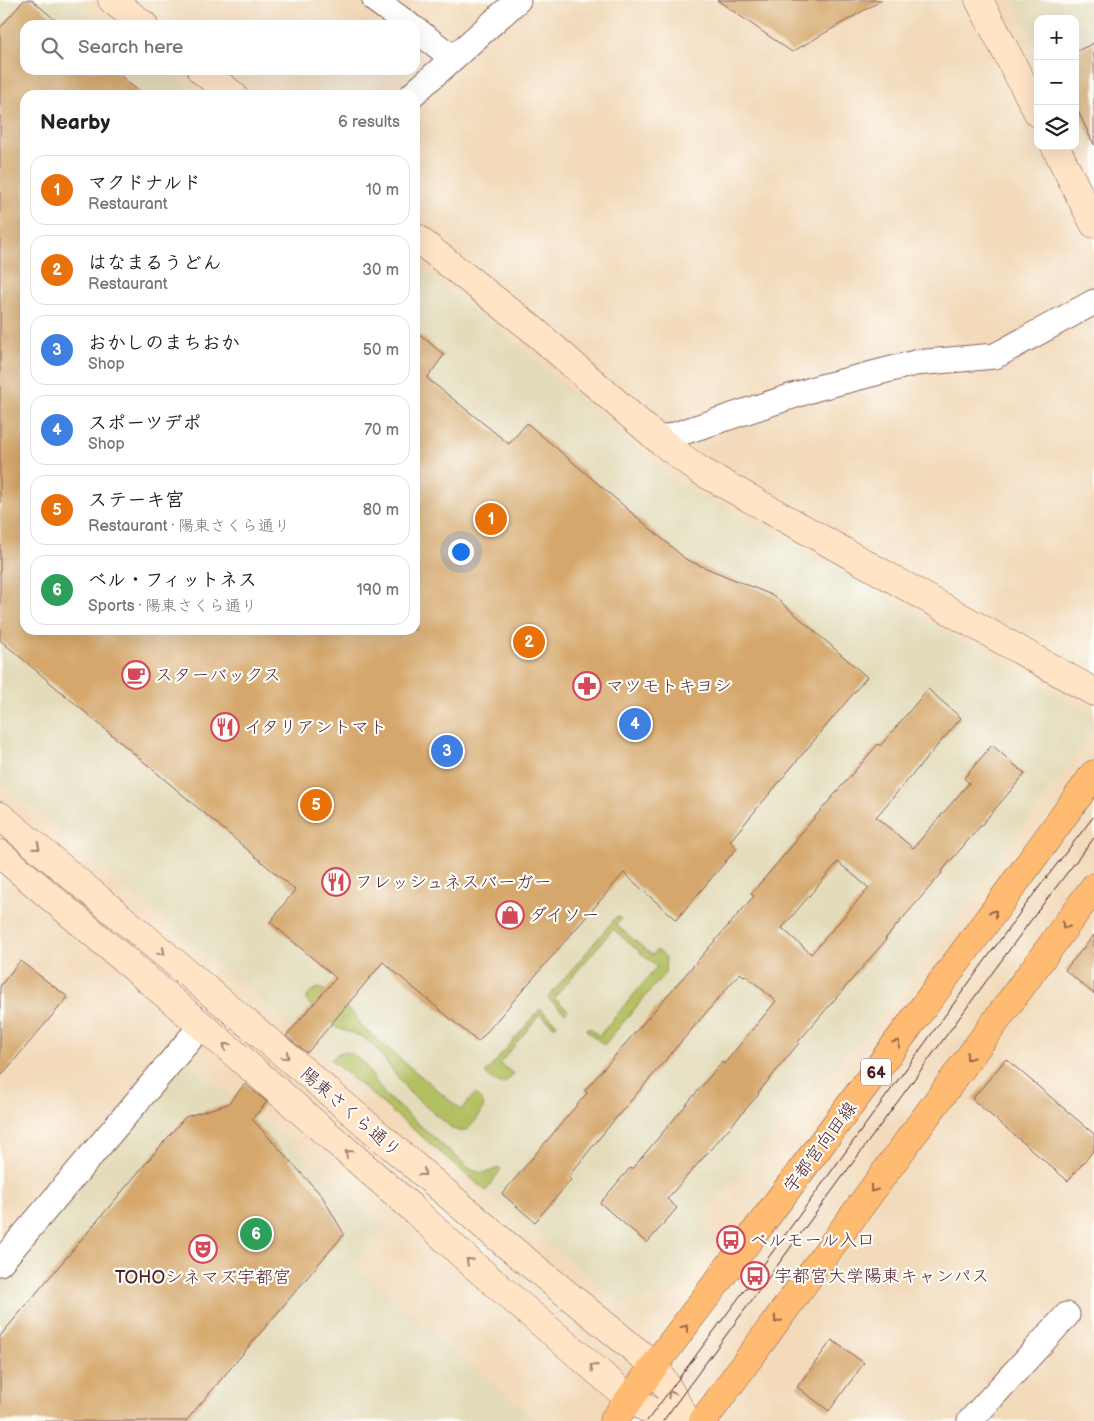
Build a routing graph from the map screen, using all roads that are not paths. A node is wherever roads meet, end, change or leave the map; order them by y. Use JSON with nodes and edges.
{"nodes":[{"id":1,"x":112,"y":0,"type":"edge"},
{"id":2,"x":375,"y":0,"type":"edge"},
{"id":3,"x":518,"y":0,"type":"edge"},
{"id":4,"x":979,"y":0,"type":"edge"},
{"id":5,"x":138,"y":20,"type":"edge"},
{"id":6,"x":402,"y":20,"type":"edge"},
{"id":7,"x":420,"y":34,"type":"edge"},
{"id":8,"x":454,"y":58,"type":"junction"},
{"id":9,"x":208,"y":75,"type":"edge"},
{"id":10,"x":228,"y":90,"type":"edge"},
{"id":11,"x":418,"y":90,"type":"edge"},
{"id":12,"x":1034,"y":105,"type":"edge"},
{"id":13,"x":1057,"y":150,"type":"edge"},
{"id":14,"x":1094,"y":224,"type":"edge"},
{"id":15,"x":420,"y":241,"type":"edge"},
{"id":16,"x":1094,"y":302,"type":"edge"},
{"id":17,"x":659,"y":440,"type":"junction"},
{"id":18,"x":1094,"y":692,"type":"edge"},
{"id":19,"x":1094,"y":774,"type":"edge"},
{"id":20,"x":0,"y":816,"type":"edge"},
{"id":21,"x":0,"y":854,"type":"edge"},
{"id":22,"x":1094,"y":887,"type":"edge"},
{"id":23,"x":202,"y":1025,"type":"junction"},
{"id":24,"x":0,"y":1263,"type":"edge"},
{"id":25,"x":1067,"y":1315,"type":"dead end"},
{"id":26,"x":655,"y":1366,"type":"junction"},
{"id":27,"x":630,"y":1399,"type":"junction"},
{"id":28,"x":613,"y":1421,"type":"edge"},
{"id":29,"x":669,"y":1421,"type":"edge"},
{"id":30,"x":686,"y":1421,"type":"edge"},
{"id":31,"x":704,"y":1421,"type":"edge"},
{"id":32,"x":970,"y":1421,"type":"edge"}],
"edges":[{"from":1,"to":5,"type":"street"},
{"from":2,"to":6,"type":"street"},
{"from":3,"to":8,"type":"street"},
{"from":4,"to":12,"type":"street"},
{"from":7,"to":8,"type":"street"},
{"from":8,"to":11,"type":"street"},
{"from":9,"to":10,"type":"street"},
{"from":13,"to":14,"type":"street"},
{"from":15,"to":17,"type":"street"},
{"from":16,"to":17,"type":"street"},
{"from":17,"to":18,"type":"street"},
{"from":26,"to":19,"type":"main road","name":"宇都宮向田線","number":"64","one_way":true},
{"from":20,"to":26,"type":"street","name":"陽東さくら通り","one_way":true},
{"from":21,"to":23,"type":"street","name":"陽東さくら通り"},
{"from":22,"to":31,"type":"main road","one_way":true},
{"from":23,"to":24,"type":"street"},
{"from":27,"to":23,"type":"street","name":"陽東さくら通り","one_way":true},
{"from":25,"to":32,"type":"street"},
{"from":26,"to":27,"type":"main road","name":"宇都宮向田線","number":"64"},
{"from":30,"to":26,"type":"street","name":"陽東さくら通り","one_way":true},
{"from":27,"to":28,"type":"main road","name":"宇都宮向田線","number":"64"},
{"from":27,"to":29,"type":"street","name":"陽東さくら通り"}]}
